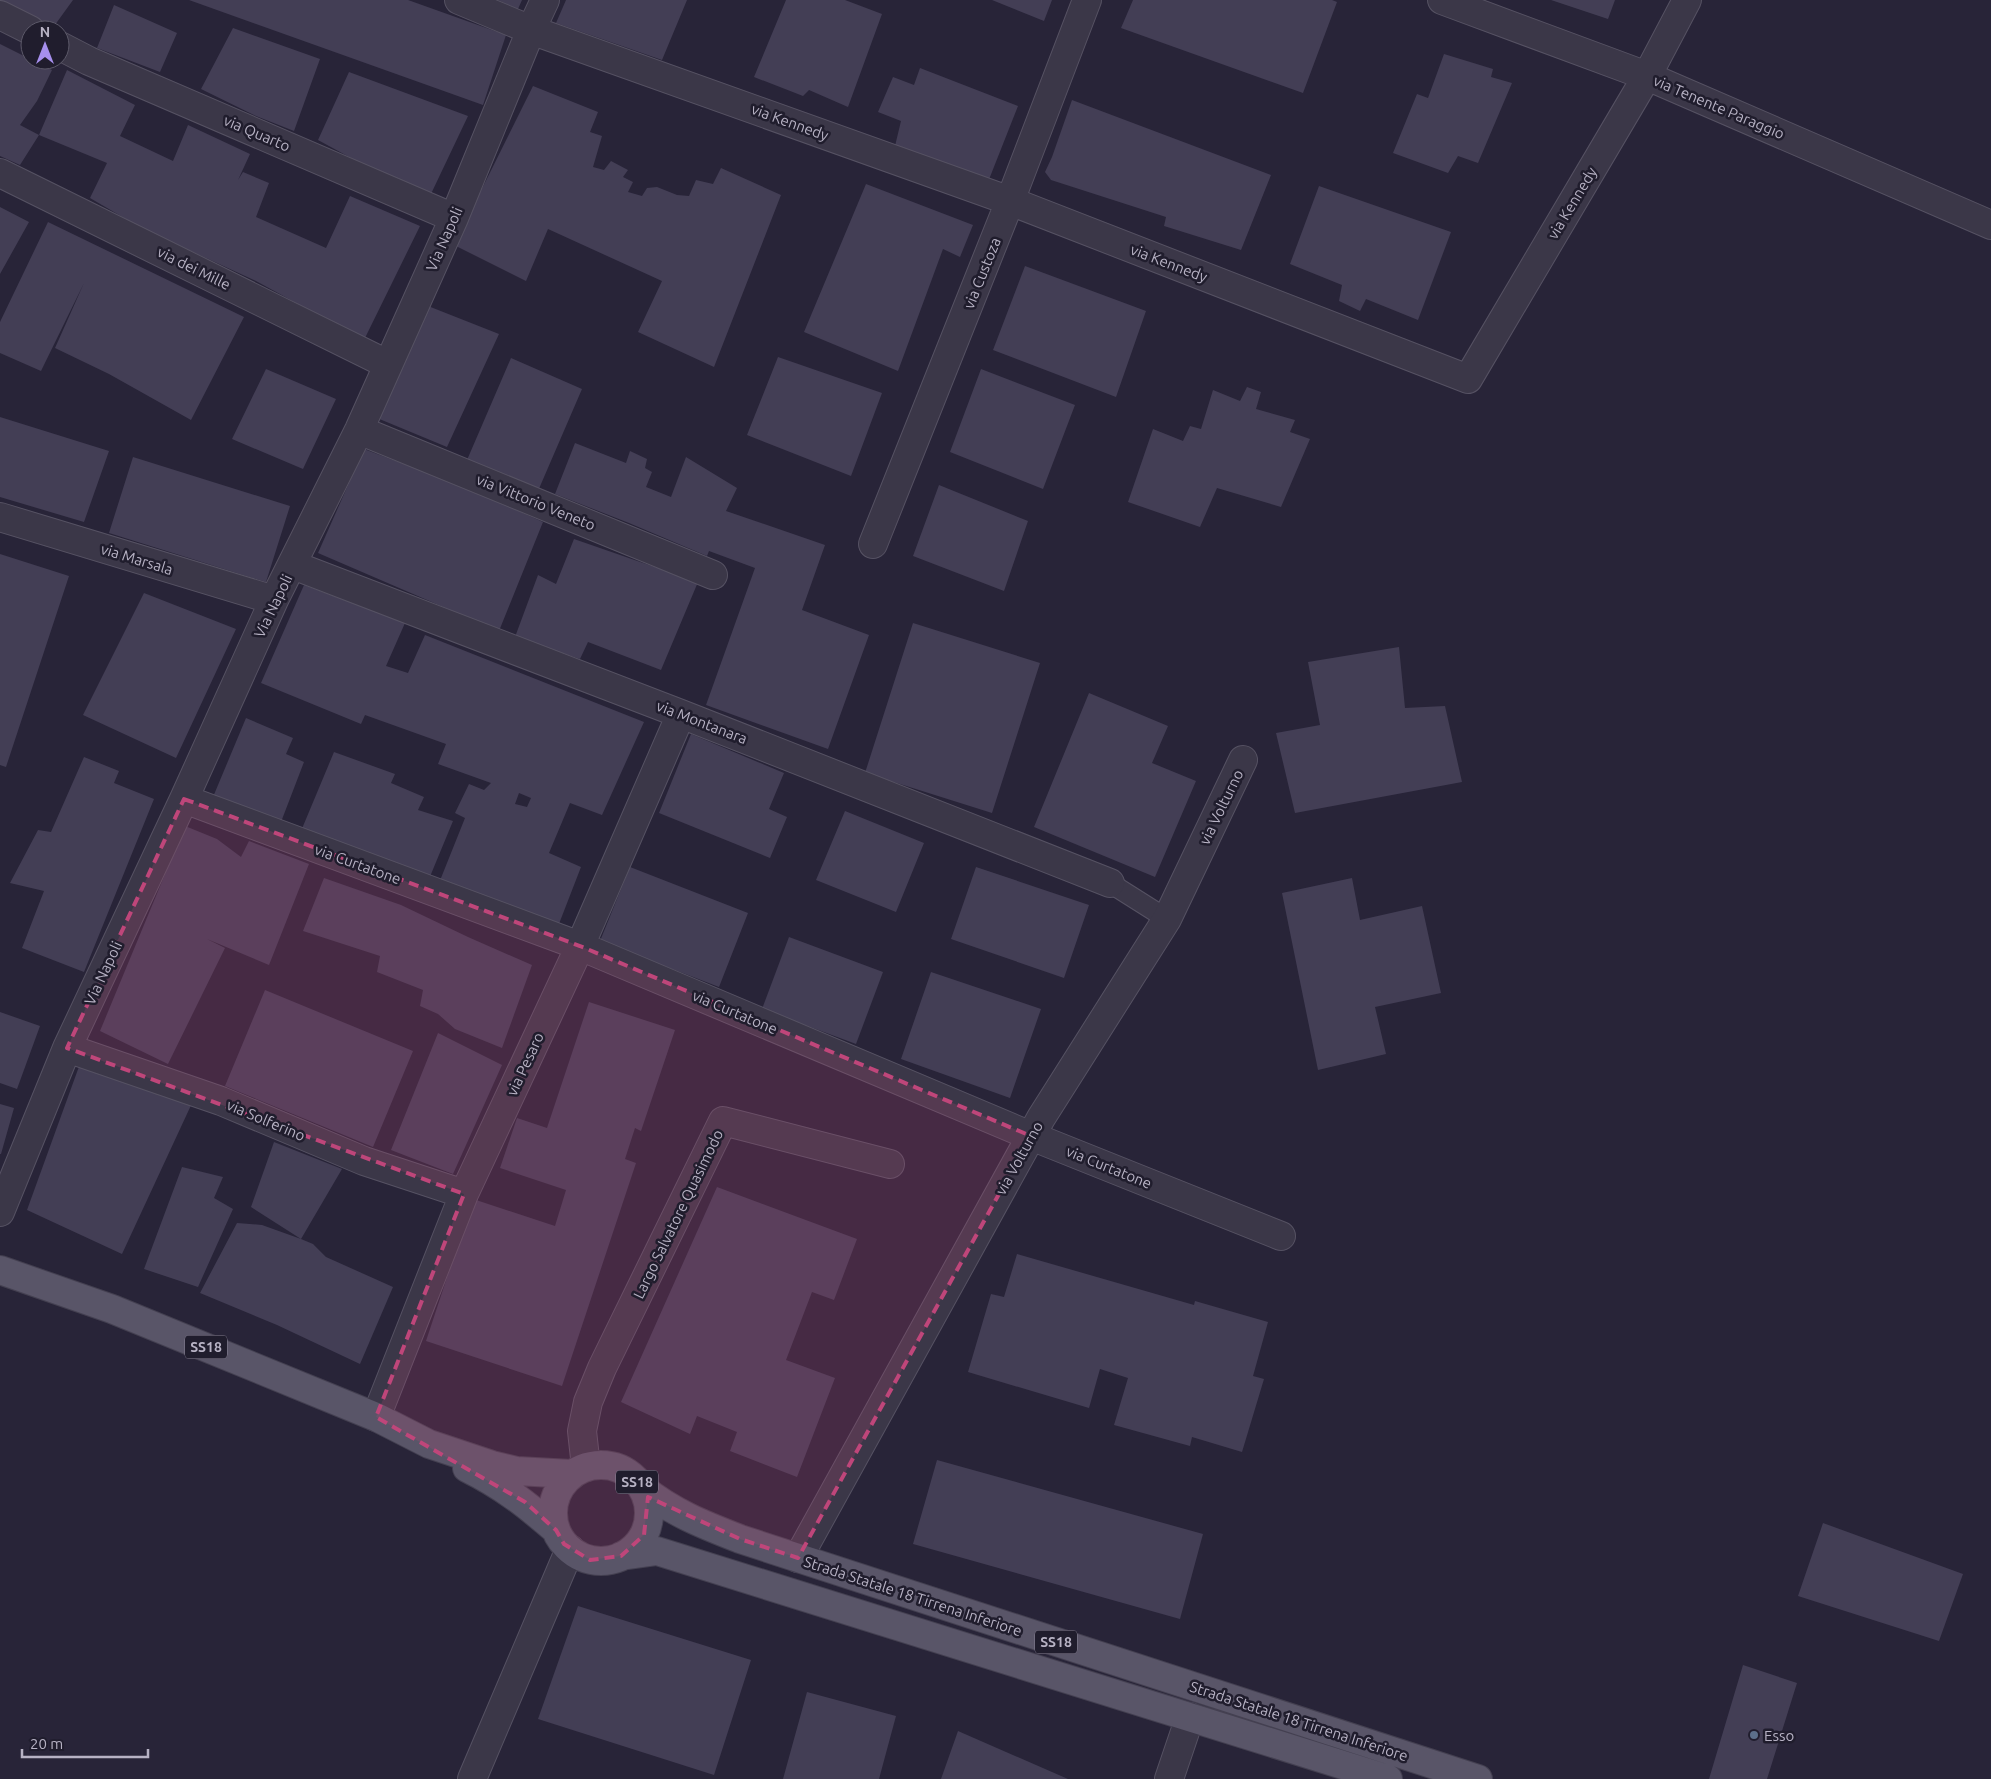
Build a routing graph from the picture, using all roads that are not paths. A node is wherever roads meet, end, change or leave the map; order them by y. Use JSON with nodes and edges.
{"nodes":[{"id":1,"x":459,"y":0,"type":"edge"},
{"id":2,"x":545,"y":0,"type":"edge"},
{"id":3,"x":1087,"y":0,"type":"edge"},
{"id":4,"x":1442,"y":0,"type":"edge"},
{"id":5,"x":1687,"y":0,"type":"edge"},
{"id":6,"x":0,"y":15,"type":"edge"},
{"id":7,"x":20,"y":25,"type":"edge"},
{"id":8,"x":531,"y":30,"type":"junction"},
{"id":9,"x":70,"y":51,"type":"edge"},
{"id":10,"x":1647,"y":76,"type":"junction"},
{"id":11,"x":0,"y":173,"type":"edge"},
{"id":12,"x":1010,"y":201,"type":"junction"},
{"id":13,"x":454,"y":218,"type":"junction"},
{"id":14,"x":1991,"y":225,"type":"edge"},
{"id":15,"x":387,"y":364,"type":"junction"},
{"id":16,"x":359,"y":430,"type":"junction"},
{"id":17,"x":0,"y":517,"type":"edge"},
{"id":18,"x":873,"y":544,"type":"dead end"},
{"id":19,"x":293,"y":565,"type":"junction"},
{"id":20,"x":713,"y":574,"type":"dead end"},
{"id":21,"x":274,"y":600,"type":"junction"},
{"id":22,"x":680,"y":714,"type":"junction"},
{"id":23,"x":1244,"y":760,"type":"dead end"},
{"id":24,"x":184,"y":799,"type":"junction"},
{"id":25,"x":1110,"y":883,"type":"joint"},
{"id":26,"x":1167,"y":919,"type":"junction"},
{"id":27,"x":580,"y":946,"type":"junction"},
{"id":28,"x":67,"y":1048,"type":"junction"},
{"id":29,"x":1031,"y":1136,"type":"junction"},
{"id":30,"x":890,"y":1164,"type":"dead end"},
{"id":31,"x":464,"y":1194,"type":"junction"},
{"id":32,"x":0,"y":1212,"type":"edge"},
{"id":33,"x":1281,"y":1236,"type":"dead end"},
{"id":34,"x":0,"y":1270,"type":"edge"},
{"id":35,"x":376,"y":1417,"type":"junction"},
{"id":36,"x":408,"y":1433,"type":"junction"},
{"id":37,"x":578,"y":1471,"type":"junction"},
{"id":38,"x":642,"y":1488,"type":"junction"},
{"id":39,"x":563,"y":1540,"type":"junction"},
{"id":40,"x":621,"y":1556,"type":"junction"},
{"id":41,"x":798,"y":1558,"type":"junction"},
{"id":42,"x":1190,"y":1717,"type":"junction"},
{"id":43,"x":472,"y":1779,"type":"edge"},
{"id":44,"x":1169,"y":1779,"type":"edge"},
{"id":45,"x":1388,"y":1779,"type":"edge"},
{"id":46,"x":1478,"y":1779,"type":"edge"}],
"edges":[{"from":1,"to":8,"type":"street","name":"via Kennedy"},
{"from":2,"to":8,"type":"street","name":"Via Napoli"},
{"from":3,"to":12,"type":"street","name":"via Custoza"},
{"from":4,"to":10,"type":"street","name":"via Tenente Paraggio"},
{"from":5,"to":10,"type":"street","name":"via Kennedy"},
{"from":6,"to":7,"type":"street"},
{"from":8,"to":12,"type":"street","name":"via Kennedy"},
{"from":8,"to":13,"type":"street","name":"Via Napoli"},
{"from":9,"to":13,"type":"street","name":"via Quarto"},
{"from":10,"to":12,"type":"street","name":"via Kennedy"},
{"from":10,"to":14,"type":"street","name":"via Tenente Paraggio"},
{"from":11,"to":15,"type":"street","name":"via dei Mille"},
{"from":12,"to":18,"type":"street","name":"via Custoza"},
{"from":13,"to":15,"type":"street","name":"Via Napoli"},
{"from":15,"to":16,"type":"street","name":"Via Napoli"},
{"from":16,"to":19,"type":"street","name":"Via Napoli"},
{"from":16,"to":20,"type":"street","name":"via Vittorio Veneto"},
{"from":17,"to":21,"type":"street","name":"via Marsala"},
{"from":19,"to":21,"type":"street","name":"Via Napoli"},
{"from":19,"to":22,"type":"street","name":"via Montanara"},
{"from":21,"to":24,"type":"street","name":"Via Napoli"},
{"from":22,"to":25,"type":"street","name":"via Montanara"},
{"from":22,"to":27,"type":"street","name":"via Pesaro"},
{"from":23,"to":26,"type":"street","name":"via Volturno"},
{"from":24,"to":27,"type":"street","name":"via Curtatone"},
{"from":24,"to":28,"type":"street","name":"Via Napoli"},
{"from":25,"to":26,"type":"lane"},
{"from":26,"to":29,"type":"street","name":"via Volturno"},
{"from":27,"to":29,"type":"street","name":"via Curtatone"},
{"from":27,"to":31,"type":"street","name":"via Pesaro"},
{"from":28,"to":31,"type":"street","name":"via Solferino"},
{"from":28,"to":32,"type":"street","name":"Via Napoli"},
{"from":29,"to":33,"type":"street","name":"via Curtatone"},
{"from":29,"to":41,"type":"street","name":"via Volturno"},
{"from":30,"to":37,"type":"street","name":"Largo Salvatore Quasimodo"},
{"from":31,"to":35,"type":"street","name":"via Pesaro"},
{"from":34,"to":35,"type":"main road","name":"Strada Statale 18 Tirrena Inferiore","number":"SS18"},
{"from":35,"to":36,"type":"main road","name":"Strada Statale 18 Tirrena Inferiore","number":"SS18"},
{"from":36,"to":37,"type":"main road","name":"Strada Statale 18 Tirrena Inferiore","number":"SS18"},
{"from":36,"to":39,"type":"main road","name":"Strada Statale 18 Tirrena Inferiore","number":"SS18"},
{"from":37,"to":38,"type":"main road","name":"Strada Statale 18 Tirrena Inferiore","number":"SS18"},
{"from":37,"to":39,"type":"main road"},
{"from":38,"to":40,"type":"main road","number":"SS18"},
{"from":38,"to":41,"type":"main road","name":"Strada Statale 18 Tirrena Inferiore","number":"SS18"},
{"from":39,"to":40,"type":"main road","name":"Strada Statale 18 Tirrena Inferiore","number":"SS18"},
{"from":39,"to":43,"type":"street"},
{"from":40,"to":42,"type":"main road","name":"Strada Statale 18 Tirrena Inferiore","number":"SS18"},
{"from":41,"to":46,"type":"main road","name":"Strada Statale 18 Tirrena Inferiore","number":"SS18"},
{"from":42,"to":44,"type":"street"},
{"from":42,"to":45,"type":"main road","name":"Strada Statale 18 Tirrena Inferiore","number":"SS18"}]}
